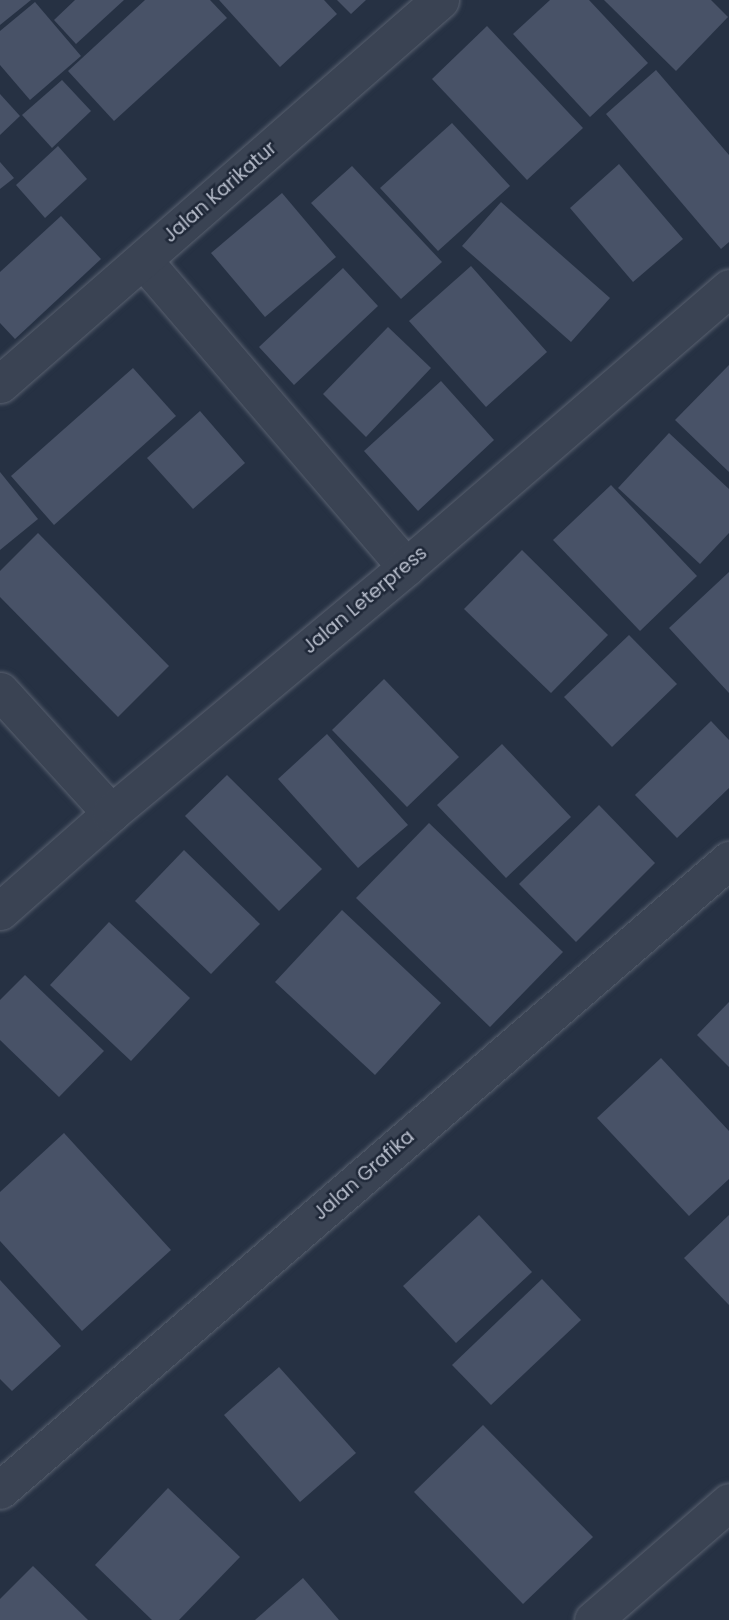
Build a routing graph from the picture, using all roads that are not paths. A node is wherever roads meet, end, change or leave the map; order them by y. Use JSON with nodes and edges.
{"nodes":[{"id":1,"x":440,"y":0,"type":"edge"},
{"id":2,"x":143,"y":260,"type":"junction"},
{"id":3,"x":729,"y":288,"type":"edge"},
{"id":4,"x":0,"y":384,"type":"edge"},
{"id":5,"x":406,"y":567,"type":"junction"},
{"id":6,"x":0,"y":691,"type":"edge"},
{"id":7,"x":111,"y":813,"type":"junction"},
{"id":8,"x":729,"y":860,"type":"edge"},
{"id":9,"x":0,"y":911,"type":"edge"},
{"id":10,"x":0,"y":1490,"type":"edge"},
{"id":11,"x":729,"y":1502,"type":"edge"},
{"id":12,"x":593,"y":1620,"type":"edge"}],
"edges":[{"from":1,"to":2,"type":"street","name":"Jalan Karikatur"},
{"from":2,"to":4,"type":"street","name":"Jalan Karikatur"},
{"from":2,"to":5,"type":"street"},
{"from":3,"to":5,"type":"street","name":"Jalan Leterpress"},
{"from":5,"to":7,"type":"street","name":"Jalan Leterpress"},
{"from":6,"to":7,"type":"street"},
{"from":7,"to":9,"type":"street","name":"Jalan Leterpress"},
{"from":8,"to":10,"type":"street","name":"Jalan Grafika"},
{"from":11,"to":12,"type":"street"}]}
